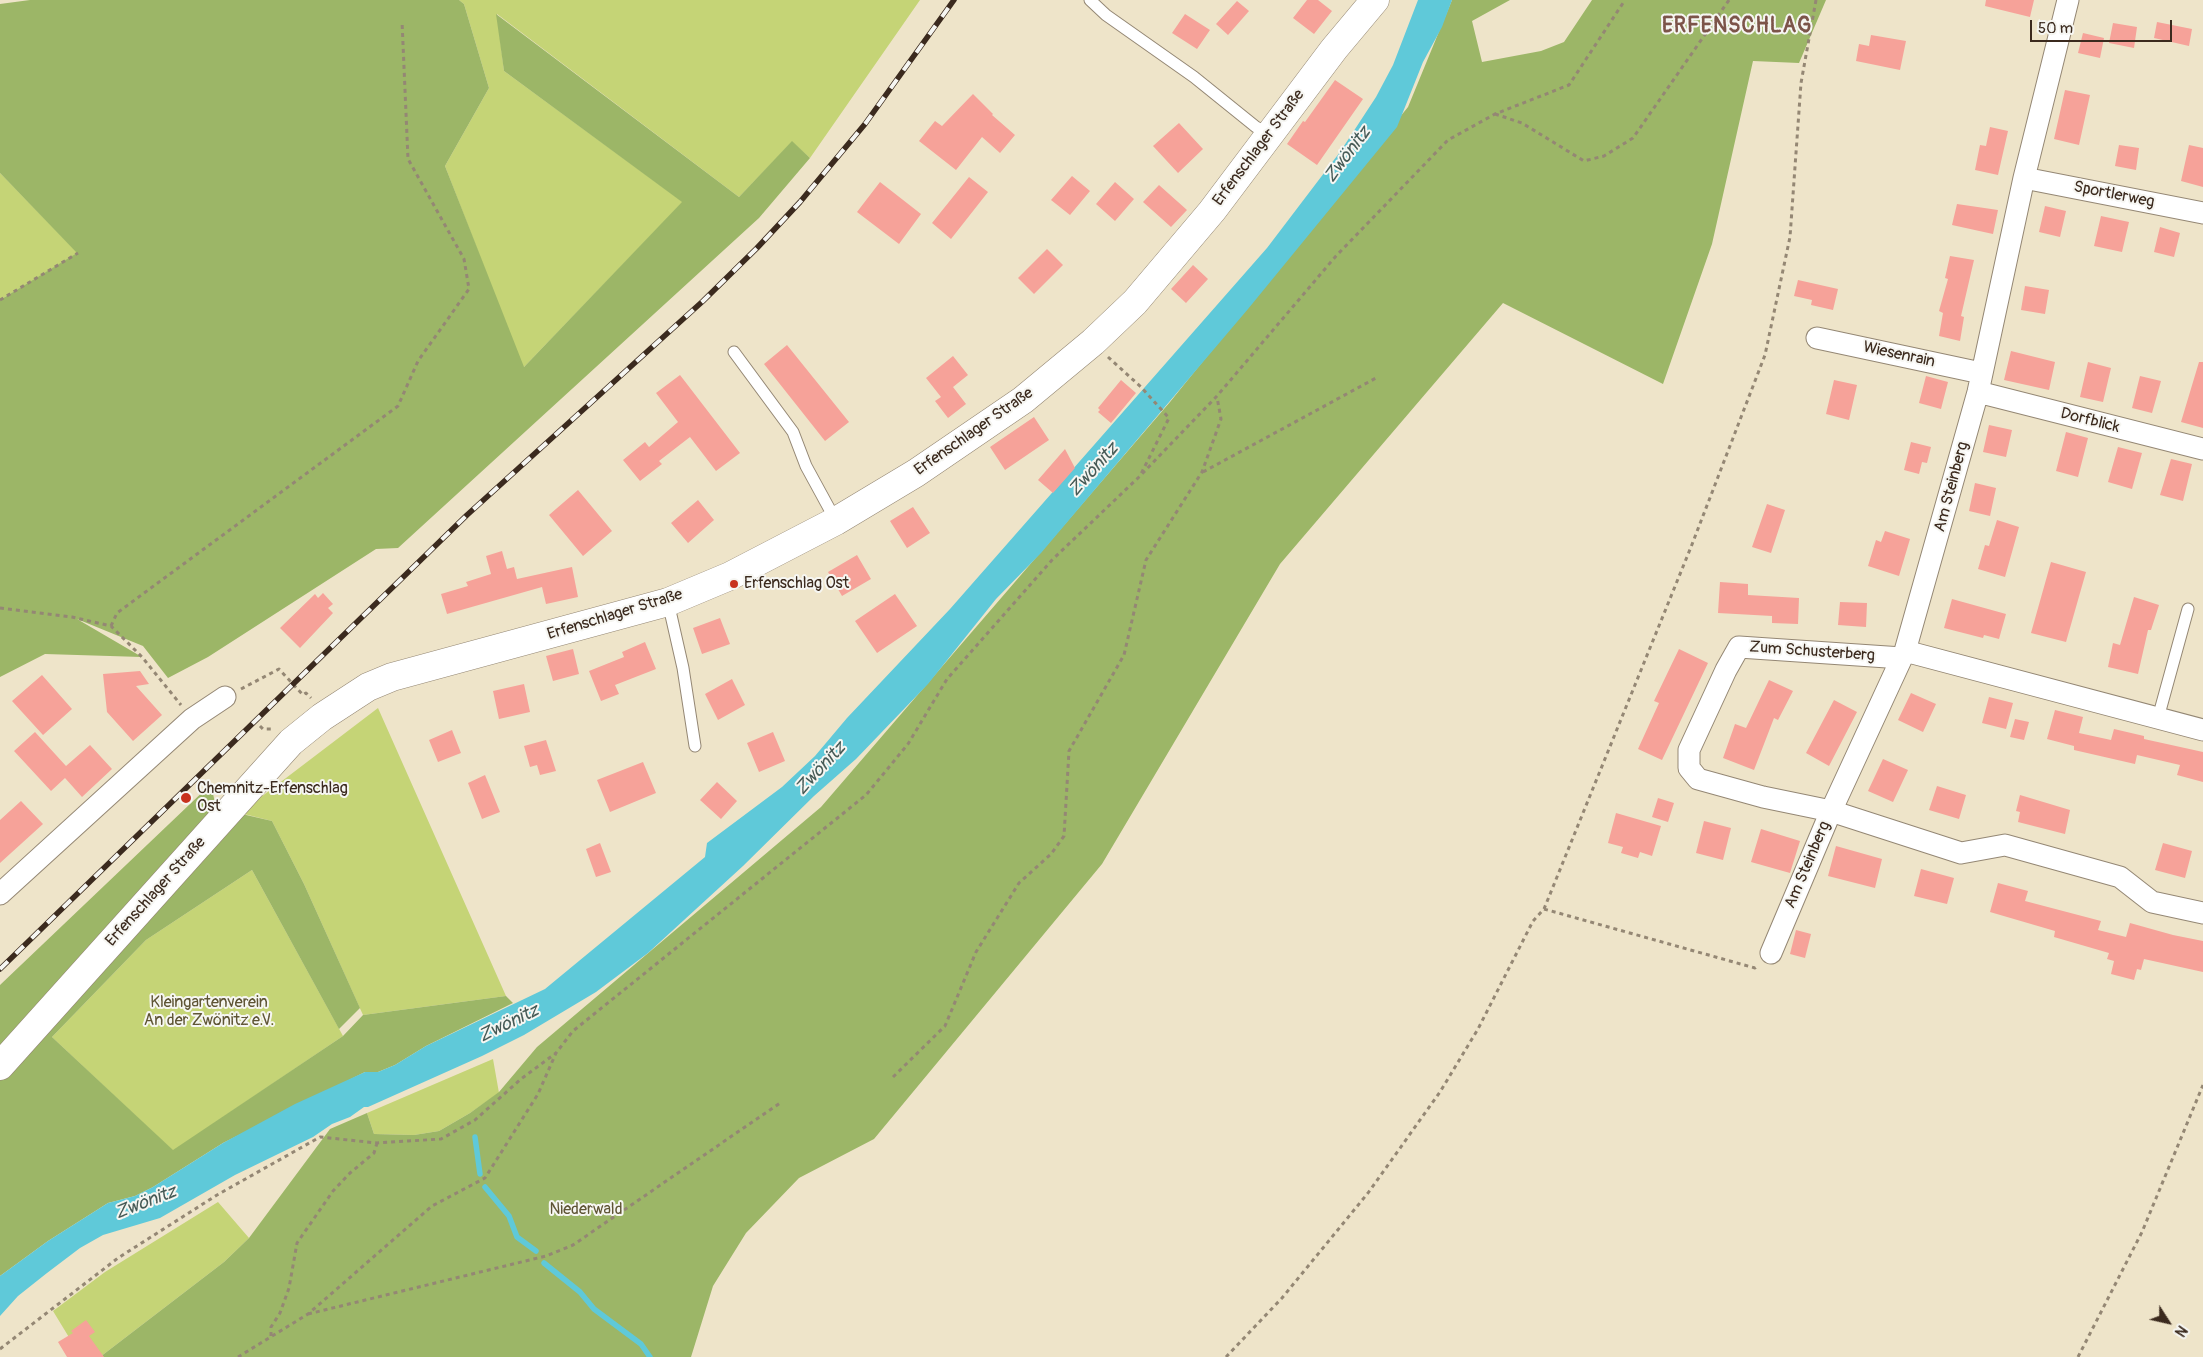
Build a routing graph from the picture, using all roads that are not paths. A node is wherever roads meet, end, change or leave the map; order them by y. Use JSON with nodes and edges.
{"nodes":[{"id":1,"x":1090,"y":0,"type":"edge"},
{"id":2,"x":1375,"y":0,"type":"edge"},
{"id":3,"x":2068,"y":0,"type":"edge"},
{"id":4,"x":1270,"y":134,"type":"junction"},
{"id":5,"x":2024,"y":178,"type":"junction"},
{"id":6,"x":2203,"y":212,"type":"edge"},
{"id":7,"x":1817,"y":338,"type":"dead end"},
{"id":8,"x":734,"y":352,"type":"dead end"},
{"id":9,"x":1979,"y":383,"type":"junction"},
{"id":10,"x":2203,"y":449,"type":"edge"},
{"id":11,"x":836,"y":521,"type":"junction"},
{"id":12,"x":668,"y":602,"type":"junction"},
{"id":13,"x":2188,"y":609,"type":"dead end"},
{"id":14,"x":1904,"y":654,"type":"junction"},
{"id":15,"x":225,"y":697,"type":"road end"},
{"id":16,"x":2158,"y":718,"type":"junction"},
{"id":17,"x":2203,"y":730,"type":"edge"},
{"id":18,"x":695,"y":746,"type":"dead end"},
{"id":19,"x":1831,"y":810,"type":"junction"},
{"id":20,"x":0,"y":894,"type":"edge"},
{"id":21,"x":2203,"y":913,"type":"edge"},
{"id":22,"x":1772,"y":953,"type":"road end"},
{"id":23,"x":0,"y":1066,"type":"edge"}],
"edges":[{"from":1,"to":4,"type":"lane"},
{"from":2,"to":4,"type":"main road","name":"Erfenschlager Straße"},
{"from":3,"to":5,"type":"street","name":"Am Steinberg"},
{"from":4,"to":11,"type":"main road","name":"Erfenschlager Straße"},
{"from":5,"to":6,"type":"street","name":"Sportlerweg"},
{"from":5,"to":9,"type":"street","name":"Am Steinberg"},
{"from":7,"to":9,"type":"street","name":"Wiesenrain"},
{"from":8,"to":11,"type":"lane"},
{"from":9,"to":10,"type":"street","name":"Dorfblick"},
{"from":9,"to":14,"type":"street","name":"Am Steinberg"},
{"from":11,"to":12,"type":"main road","name":"Erfenschlager Straße"},
{"from":12,"to":18,"type":"lane"},
{"from":12,"to":23,"type":"main road","name":"Erfenschlager Straße"},
{"from":13,"to":16,"type":"lane"},
{"from":14,"to":16,"type":"street","name":"Zum Schusterberg"},
{"from":14,"to":19,"type":"street","name":"Am Steinberg"},
{"from":14,"to":19,"type":"street","name":"Zum Schusterberg"},
{"from":15,"to":20,"type":"street"},
{"from":16,"to":17,"type":"street","name":"Zum Schusterberg"},
{"from":19,"to":21,"type":"street","name":"Zum Schusterberg"},
{"from":19,"to":22,"type":"street","name":"Am Steinberg"}]}
